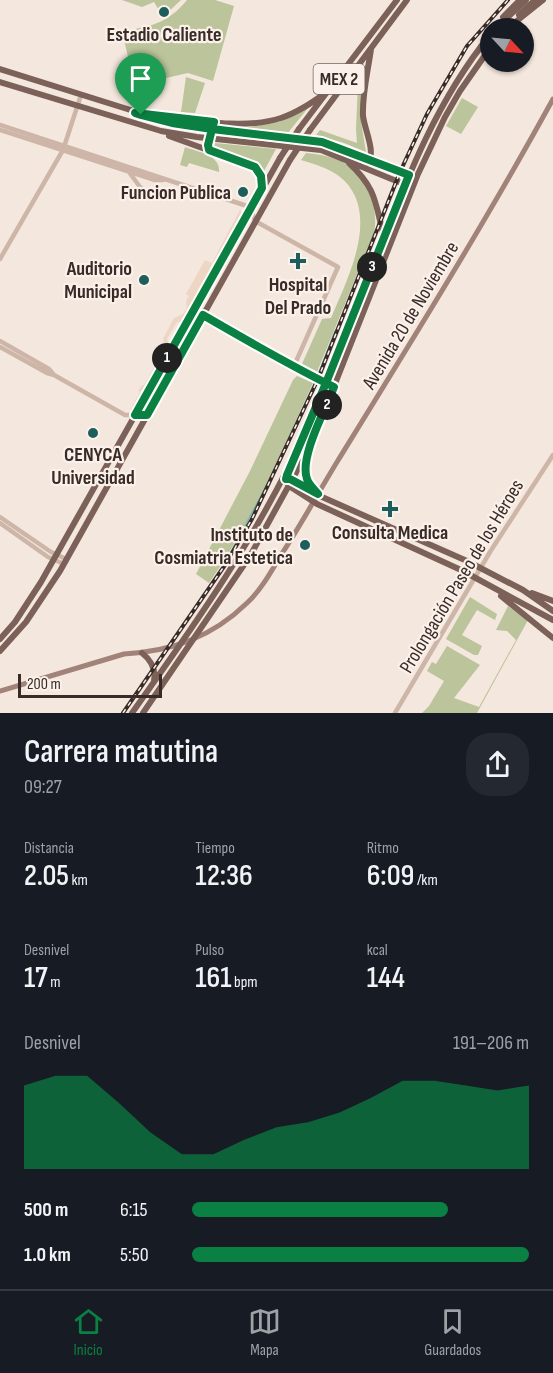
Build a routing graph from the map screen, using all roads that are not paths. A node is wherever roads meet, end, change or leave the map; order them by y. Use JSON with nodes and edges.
{"nodes":[{"id":1,"x":397,"y":0,"type":"edge"},
{"id":2,"x":407,"y":0,"type":"edge"},
{"id":3,"x":520,"y":0,"type":"edge"},
{"id":4,"x":526,"y":0,"type":"edge"},
{"id":5,"x":535,"y":0,"type":"edge"},
{"id":6,"x":543,"y":0,"type":"edge"},
{"id":7,"x":502,"y":18,"type":"edge"},
{"id":8,"x":507,"y":18,"type":"edge"},
{"id":9,"x":518,"y":18,"type":"edge"},
{"id":10,"x":520,"y":18,"type":"edge"},
{"id":11,"x":371,"y":48,"type":"junction"},
{"id":12,"x":480,"y":49,"type":"edge"},
{"id":13,"x":480,"y":63,"type":"edge"},
{"id":14,"x":0,"y":69,"type":"edge"},
{"id":15,"x":0,"y":82,"type":"edge"},
{"id":16,"x":330,"y":90,"type":"junction"},
{"id":17,"x":81,"y":95,"type":"junction"},
{"id":18,"x":553,"y":99,"type":"edge"},
{"id":19,"x":77,"y":106,"type":"junction"},
{"id":20,"x":135,"y":113,"type":"junction"},
{"id":21,"x":214,"y":122,"type":"junction"},
{"id":22,"x":0,"y":125,"type":"edge"},
{"id":23,"x":148,"y":128,"type":"junction"},
{"id":24,"x":212,"y":129,"type":"junction"},
{"id":25,"x":0,"y":130,"type":"edge"},
{"id":26,"x":209,"y":138,"type":"junction"},
{"id":27,"x":64,"y":148,"type":"junction"},
{"id":28,"x":209,"y":150,"type":"junction"},
{"id":29,"x":344,"y":159,"type":"junction"},
{"id":30,"x":370,"y":160,"type":"junction"},
{"id":31,"x":361,"y":166,"type":"junction"},
{"id":32,"x":129,"y":172,"type":"junction"},
{"id":33,"x":409,"y":175,"type":"junction"},
{"id":34,"x":416,"y":178,"type":"junction"},
{"id":35,"x":165,"y":180,"type":"junction"},
{"id":36,"x":405,"y":184,"type":"junction"},
{"id":37,"x":412,"y":187,"type":"junction"},
{"id":38,"x":262,"y":188,"type":"junction"},
{"id":39,"x":148,"y":193,"type":"dead end"},
{"id":40,"x":251,"y":209,"type":"junction"},
{"id":41,"x":255,"y":220,"type":"junction"},
{"id":42,"x":384,"y":237,"type":"junction"},
{"id":43,"x":0,"y":259,"type":"edge"},
{"id":44,"x":194,"y":310,"type":"junction"},
{"id":45,"x":203,"y":315,"type":"junction"},
{"id":46,"x":0,"y":341,"type":"edge"},
{"id":47,"x":0,"y":347,"type":"edge"},
{"id":48,"x":294,"y":366,"type":"junction"},
{"id":49,"x":54,"y":375,"type":"junction"},
{"id":50,"x":326,"y":383,"type":"junction"},
{"id":51,"x":334,"y":387,"type":"junction"},
{"id":52,"x":135,"y":415,"type":"junction"},
{"id":53,"x":147,"y":415,"type":"junction"},
{"id":54,"x":310,"y":447,"type":"junction"},
{"id":55,"x":553,"y":455,"type":"edge"},
{"id":56,"x":290,"y":466,"type":"junction"},
{"id":57,"x":289,"y":482,"type":"junction"},
{"id":58,"x":279,"y":484,"type":"junction"},
{"id":59,"x":318,"y":494,"type":"junction"},
{"id":60,"x":313,"y":502,"type":"junction"},
{"id":61,"x":0,"y":517,"type":"edge"},
{"id":62,"x":0,"y":523,"type":"edge"},
{"id":63,"x":55,"y":557,"type":"junction"},
{"id":64,"x":65,"y":561,"type":"junction"},
{"id":65,"x":480,"y":568,"type":"junction"},
{"id":66,"x":475,"y":577,"type":"junction"},
{"id":67,"x":489,"y":585,"type":"junction"},
{"id":68,"x":523,"y":590,"type":"junction"},
{"id":69,"x":553,"y":601,"type":"edge"},
{"id":70,"x":553,"y":611,"type":"edge"},
{"id":71,"x":553,"y":620,"type":"edge"},
{"id":72,"x":553,"y":638,"type":"edge"},
{"id":73,"x":0,"y":639,"type":"edge"},
{"id":74,"x":191,"y":641,"type":"junction"},
{"id":75,"x":180,"y":646,"type":"junction"},
{"id":76,"x":0,"y":651,"type":"edge"},
{"id":77,"x":142,"y":653,"type":"junction"},
{"id":78,"x":152,"y":685,"type":"junction"},
{"id":79,"x":0,"y":691,"type":"edge"},
{"id":80,"x":132,"y":713,"type":"edge"},
{"id":81,"x":143,"y":713,"type":"edge"},
{"id":82,"x":395,"y":713,"type":"edge"}],
"edges":[{"from":1,"to":16,"type":"main road","number":"MEX 2"},
{"from":2,"to":11,"type":"main road","number":"MEX 2"},
{"from":3,"to":7,"type":"main road"},
{"from":4,"to":8,"type":"main road"},
{"from":5,"to":9,"type":"main road"},
{"from":6,"to":10,"type":"main road"},
{"from":11,"to":30,"type":"main road"},
{"from":11,"to":41,"type":"main road","number":"MEX 2","bridge":true},
{"from":12,"to":33,"type":"main road"},
{"from":13,"to":34,"type":"main road"},
{"from":14,"to":17,"type":"main road"},
{"from":15,"to":19,"type":"main road"},
{"from":16,"to":21,"type":"main road"},
{"from":16,"to":38,"type":"main road","number":"MEX 2","bridge":true},
{"from":17,"to":19,"type":"street"},
{"from":17,"to":20,"type":"main road"},
{"from":18,"to":59,"type":"main road","name":"Avenida 20 de Noviembre"},
{"from":19,"to":23,"type":"main road"},
{"from":19,"to":27,"type":"street"},
{"from":20,"to":21,"type":"main road"},
{"from":20,"to":24,"type":"main road"},
{"from":21,"to":24,"type":"main road"},
{"from":22,"to":27,"type":"street"},
{"from":23,"to":26,"type":"main road"},
{"from":23,"to":28,"type":"main road"},
{"from":24,"to":26,"type":"main road"},
{"from":24,"to":30,"type":"main road"},
{"from":25,"to":27,"type":"street"},
{"from":26,"to":28,"type":"main road"},
{"from":26,"to":29,"type":"main road"},
{"from":27,"to":32,"type":"street"},
{"from":27,"to":35,"type":"street"},
{"from":27,"to":43,"type":"street"},
{"from":28,"to":38,"type":"main road"},
{"from":29,"to":31,"type":"main road"},
{"from":29,"to":42,"type":"main road"},
{"from":30,"to":31,"type":"main road"},
{"from":30,"to":33,"type":"main road"},
{"from":31,"to":36,"type":"main road"},
{"from":32,"to":35,"type":"street"},
{"from":32,"to":39,"type":"street"},
{"from":33,"to":34,"type":"main road"},
{"from":33,"to":36,"type":"main road"},
{"from":34,"to":37,"type":"main road"},
{"from":35,"to":40,"type":"street"},
{"from":36,"to":37,"type":"main road"},
{"from":36,"to":42,"type":"main road"},
{"from":37,"to":51,"type":"main road"},
{"from":38,"to":40,"type":"main road","number":"MEX 2"},
{"from":40,"to":41,"type":"street"},
{"from":40,"to":44,"type":"main road","number":"MEX 2"},
{"from":41,"to":45,"type":"main road","number":"MEX 2"},
{"from":41,"to":48,"type":"street"},
{"from":42,"to":50,"type":"main road"},
{"from":44,"to":45,"type":"street"},
{"from":44,"to":52,"type":"main road","number":"MEX 2"},
{"from":45,"to":48,"type":"street"},
{"from":45,"to":53,"type":"main road","number":"MEX 2"},
{"from":46,"to":49,"type":"street"},
{"from":47,"to":49,"type":"street"},
{"from":48,"to":50,"type":"street"},
{"from":49,"to":52,"type":"street"},
{"from":50,"to":51,"type":"street"},
{"from":50,"to":56,"type":"main road"},
{"from":51,"to":54,"type":"main road"},
{"from":52,"to":53,"type":"street"},
{"from":52,"to":63,"type":"main road","number":"MEX 2"},
{"from":53,"to":64,"type":"main road","number":"MEX 2"},
{"from":54,"to":57,"type":"main road"},
{"from":54,"to":59,"type":"main road"},
{"from":55,"to":65,"type":"street","name":"Prolongación Paseo de los Héroes"},
{"from":56,"to":57,"type":"main road"},
{"from":56,"to":58,"type":"main road"},
{"from":57,"to":58,"type":"main road"},
{"from":57,"to":59,"type":"main road"},
{"from":57,"to":60,"type":"main road"},
{"from":57,"to":74,"type":"main road"},
{"from":58,"to":75,"type":"main road"},
{"from":59,"to":60,"type":"main road","name":"Avenida 20 de Noviembre"},
{"from":59,"to":65,"type":"main road"},
{"from":60,"to":66,"type":"main road"},
{"from":60,"to":74,"type":"main road","name":"Avenida 20 de Noviembre"},
{"from":61,"to":63,"type":"street"},
{"from":62,"to":63,"type":"street"},
{"from":63,"to":64,"type":"street"},
{"from":63,"to":73,"type":"main road","number":"MEX 2"},
{"from":64,"to":76,"type":"main road","number":"MEX 2"},
{"from":65,"to":66,"type":"street","name":"Prolongación Paseo de los Héroes"},
{"from":65,"to":68,"type":"main road"},
{"from":66,"to":67,"type":"main road"},
{"from":66,"to":82,"type":"street","name":"Prolongación Paseo de los Héroes"},
{"from":67,"to":71,"type":"main road"},
{"from":67,"to":72,"type":"main road"},
{"from":68,"to":69,"type":"main road"},
{"from":68,"to":70,"type":"main road"},
{"from":74,"to":75,"type":"main road","name":"Avenida 20 de Noviembre"},
{"from":74,"to":81,"type":"main road"},
{"from":75,"to":77,"type":"main road","name":"Avenida 20 de Noviembre"},
{"from":75,"to":78,"type":"main road"},
{"from":77,"to":78,"type":"main road"},
{"from":77,"to":79,"type":"main road","name":"Avenida 20 de Noviembre"},
{"from":78,"to":80,"type":"main road"}]}
